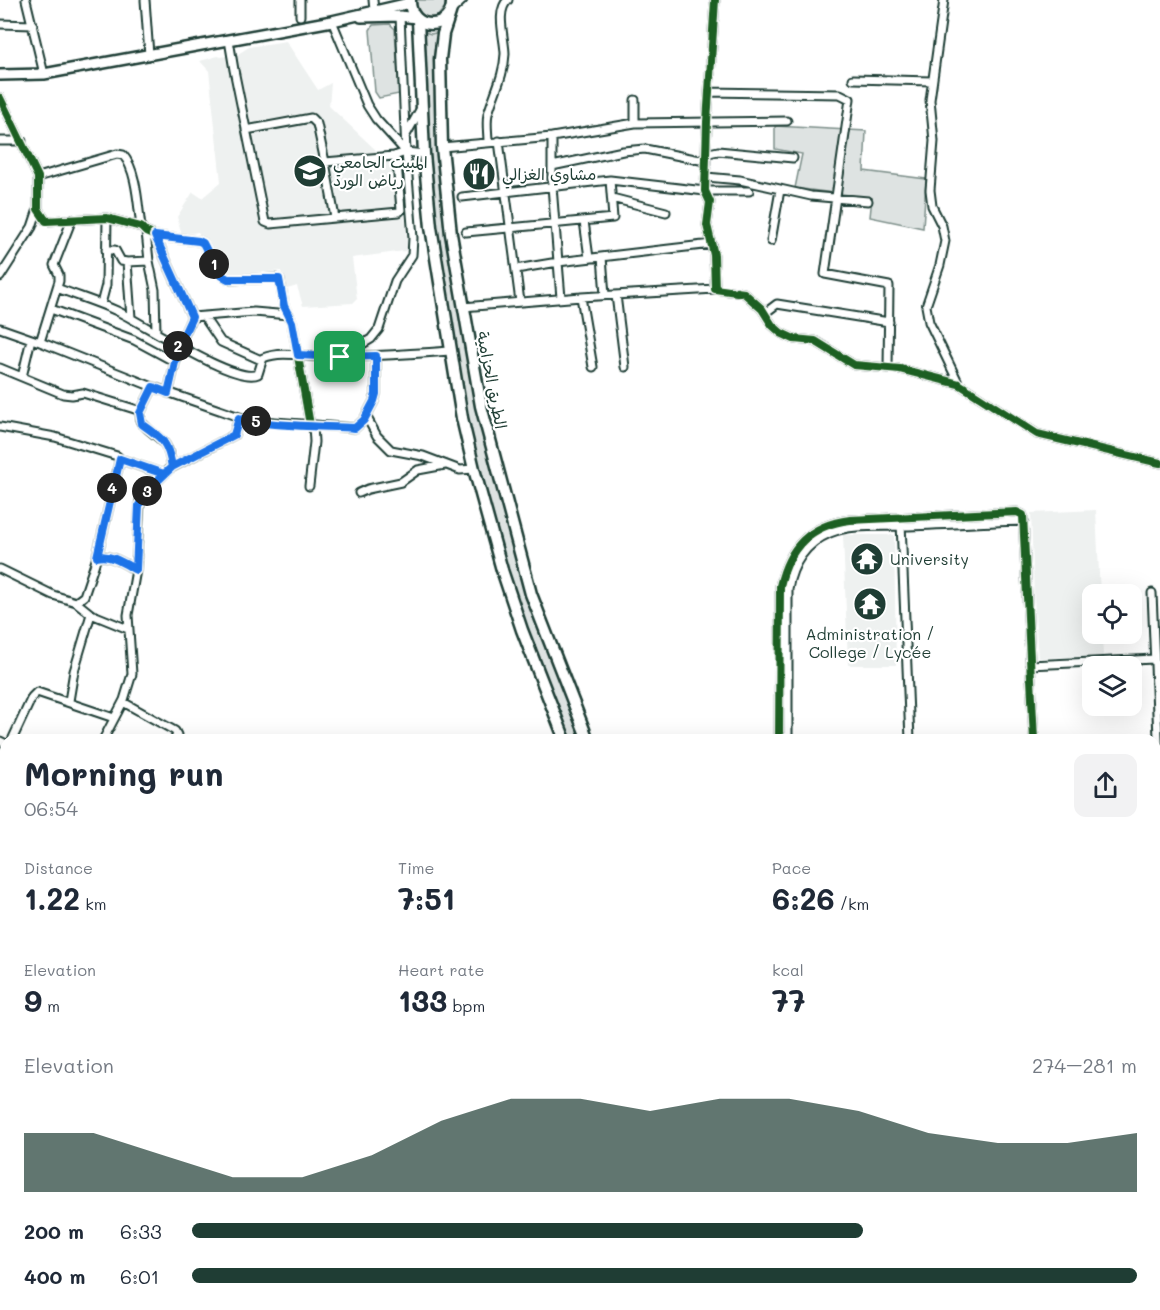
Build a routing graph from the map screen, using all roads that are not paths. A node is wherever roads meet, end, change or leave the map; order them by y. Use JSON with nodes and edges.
{"nodes":[{"id":1,"x":26,"y":0,"type":"edge"},
{"id":2,"x":300,"y":0,"type":"edge"},
{"id":3,"x":463,"y":0,"type":"edge"},
{"id":4,"x":508,"y":0,"type":"edge"},
{"id":5,"x":715,"y":0,"type":"edge"},
{"id":6,"x":944,"y":0,"type":"edge"},
{"id":7,"x":410,"y":1,"type":"edge"},
{"id":8,"x":143,"y":2,"type":"edge"},
{"id":9,"x":374,"y":5,"type":"edge"},
{"id":10,"x":451,"y":8,"type":"edge"},
{"id":11,"x":300,"y":16,"type":"dead end"},
{"id":12,"x":400,"y":16,"type":"junction"},
{"id":13,"x":350,"y":18,"type":"junction"},
{"id":14,"x":417,"y":19,"type":"junction"},
{"id":15,"x":332,"y":21,"type":"junction"},
{"id":16,"x":0,"y":24,"type":"edge"},
{"id":17,"x":33,"y":25,"type":"junction"},
{"id":18,"x":229,"y":40,"type":"junction"},
{"id":19,"x":149,"y":55,"type":"junction"},
{"id":20,"x":44,"y":74,"type":"junction"},
{"id":21,"x":0,"y":75,"type":"edge"},
{"id":22,"x":853,"y":79,"type":"dead end"},
{"id":23,"x":932,"y":81,"type":"junction"},
{"id":24,"x":709,"y":92,"type":"junction"},
{"id":25,"x":0,"y":98,"type":"edge"},
{"id":26,"x":635,"y":100,"type":"dead end"},
{"id":27,"x":422,"y":106,"type":"junction"},
{"id":28,"x":787,"y":121,"type":"dead end"},
{"id":29,"x":707,"y":122,"type":"junction"},
{"id":30,"x":635,"y":123,"type":"junction"},
{"id":31,"x":246,"y":130,"type":"junction"},
{"id":32,"x":406,"y":135,"type":"junction"},
{"id":33,"x":552,"y":137,"type":"junction"},
{"id":34,"x":0,"y":141,"type":"edge"},
{"id":35,"x":22,"y":141,"type":"junction"},
{"id":36,"x":499,"y":141,"type":"junction"},
{"id":37,"x":488,"y":142,"type":"junction"},
{"id":38,"x":442,"y":147,"type":"junction"},
{"id":39,"x":406,"y":152,"type":"junction"},
{"id":40,"x":424,"y":154,"type":"junction"},
{"id":41,"x":394,"y":156,"type":"junction"},
{"id":42,"x":707,"y":156,"type":"junction"},
{"id":43,"x":793,"y":158,"type":"dead end"},
{"id":44,"x":325,"y":162,"type":"junction"},
{"id":45,"x":552,"y":166,"type":"junction"},
{"id":46,"x":38,"y":177,"type":"junction"},
{"id":47,"x":706,"y":177,"type":"junction"},
{"id":48,"x":610,"y":180,"type":"junction"},
{"id":49,"x":552,"y":186,"type":"junction"},
{"id":50,"x":780,"y":190,"type":"junction"},
{"id":51,"x":505,"y":191,"type":"junction"},
{"id":52,"x":705,"y":191,"type":"junction"},
{"id":53,"x":749,"y":191,"type":"dead end"},
{"id":54,"x":462,"y":197,"type":"dead end"},
{"id":55,"x":612,"y":198,"type":"junction"},
{"id":56,"x":835,"y":198,"type":"junction"},
{"id":57,"x":868,"y":201,"type":"dead end"},
{"id":58,"x":38,"y":209,"type":"junction"},
{"id":59,"x":666,"y":212,"type":"dead end"},
{"id":60,"x":107,"y":218,"type":"junction"},
{"id":61,"x":335,"y":218,"type":"junction"},
{"id":62,"x":72,"y":219,"type":"junction"},
{"id":63,"x":584,"y":220,"type":"junction"},
{"id":64,"x":555,"y":223,"type":"junction"},
{"id":65,"x":510,"y":228,"type":"junction"},
{"id":66,"x":144,"y":229,"type":"junction"},
{"id":67,"x":466,"y":232,"type":"dead end"},
{"id":68,"x":155,"y":236,"type":"junction"},
{"id":69,"x":771,"y":241,"type":"dead end"},
{"id":70,"x":712,"y":244,"type":"junction"},
{"id":71,"x":106,"y":250,"type":"junction"},
{"id":72,"x":602,"y":257,"type":"junction"},
{"id":73,"x":589,"y":258,"type":"junction"},
{"id":74,"x":149,"y":261,"type":"junction"},
{"id":75,"x":127,"y":262,"type":"junction"},
{"id":76,"x":558,"y":262,"type":"junction"},
{"id":77,"x":516,"y":269,"type":"junction"},
{"id":78,"x":0,"y":277,"type":"edge"},
{"id":79,"x":57,"y":288,"type":"junction"},
{"id":80,"x":716,"y":289,"type":"junction"},
{"id":81,"x":605,"y":295,"type":"junction"},
{"id":82,"x":616,"y":295,"type":"junction"},
{"id":83,"x":581,"y":297,"type":"junction"},
{"id":84,"x":561,"y":298,"type":"junction"},
{"id":85,"x":520,"y":302,"type":"junction"},
{"id":86,"x":101,"y":304,"type":"junction"},
{"id":87,"x":463,"y":307,"type":"junction"},
{"id":88,"x":51,"y":309,"type":"junction"},
{"id":89,"x":765,"y":313,"type":"junction"},
{"id":90,"x":289,"y":315,"type":"junction"},
{"id":91,"x":192,"y":317,"type":"junction"},
{"id":92,"x":204,"y":317,"type":"junction"},
{"id":93,"x":131,"y":318,"type":"junction"},
{"id":94,"x":889,"y":322,"type":"junction"},
{"id":95,"x":0,"y":328,"type":"edge"},
{"id":96,"x":156,"y":332,"type":"junction"},
{"id":97,"x":31,"y":339,"type":"junction"},
{"id":98,"x":40,"y":342,"type":"junction"},
{"id":99,"x":179,"y":345,"type":"junction"},
{"id":100,"x":450,"y":351,"type":"junction"},
{"id":101,"x":298,"y":355,"type":"junction"},
{"id":102,"x":376,"y":356,"type":"junction"},
{"id":103,"x":340,"y":357,"type":"junction"},
{"id":104,"x":261,"y":360,"type":"junction"},
{"id":105,"x":175,"y":362,"type":"junction"},
{"id":106,"x":593,"y":367,"type":"dead end"},
{"id":107,"x":0,"y":368,"type":"edge"},
{"id":108,"x":625,"y":368,"type":"dead end"},
{"id":109,"x":888,"y":368,"type":"junction"},
{"id":110,"x":22,"y":377,"type":"junction"},
{"id":111,"x":959,"y":384,"type":"junction"},
{"id":112,"x":153,"y":387,"type":"junction"},
{"id":113,"x":168,"y":393,"type":"junction"},
{"id":114,"x":141,"y":411,"type":"junction"},
{"id":115,"x":366,"y":416,"type":"junction"},
{"id":116,"x":239,"y":418,"type":"junction"},
{"id":117,"x":312,"y":425,"type":"junction"},
{"id":118,"x":0,"y":427,"type":"edge"},
{"id":119,"x":120,"y":459,"type":"junction"},
{"id":120,"x":1160,"y":463,"type":"edge"},
{"id":121,"x":445,"y":465,"type":"junction"},
{"id":122,"x":172,"y":467,"type":"junction"},
{"id":123,"x":474,"y":469,"type":"junction"},
{"id":124,"x":164,"y":474,"type":"junction"},
{"id":125,"x":309,"y":486,"type":"dead end"},
{"id":126,"x":359,"y":493,"type":"dead end"},
{"id":127,"x":901,"y":522,"type":"junction"},
{"id":128,"x":97,"y":557,"type":"junction"},
{"id":129,"x":0,"y":569,"type":"edge"},
{"id":130,"x":136,"y":570,"type":"junction"},
{"id":131,"x":1152,"y":593,"type":"dead end"},
{"id":132,"x":76,"y":602,"type":"junction"},
{"id":133,"x":1156,"y":604,"type":"edge"},
{"id":134,"x":91,"y":614,"type":"junction"},
{"id":135,"x":128,"y":629,"type":"junction"},
{"id":136,"x":1154,"y":659,"type":"junction"},
{"id":137,"x":1030,"y":665,"type":"junction"},
{"id":138,"x":69,"y":701,"type":"junction"},
{"id":139,"x":123,"y":702,"type":"junction"},
{"id":140,"x":114,"y":718,"type":"junction"},
{"id":141,"x":15,"y":734,"type":"edge"},
{"id":142,"x":106,"y":734,"type":"edge"},
{"id":143,"x":177,"y":734,"type":"edge"},
{"id":144,"x":563,"y":734,"type":"edge"},
{"id":145,"x":586,"y":734,"type":"edge"},
{"id":146,"x":779,"y":734,"type":"edge"},
{"id":147,"x":788,"y":734,"type":"edge"},
{"id":148,"x":910,"y":734,"type":"edge"},
{"id":149,"x":1034,"y":734,"type":"edge"},
{"id":150,"x":1158,"y":734,"type":"edge"}],
"edges":[{"from":1,"to":17,"type":"street"},
{"from":2,"to":11,"type":"street"},
{"from":3,"to":10,"type":"street"},
{"from":4,"to":37,"type":"street"},
{"from":5,"to":24,"type":"street"},
{"from":6,"to":23,"type":"street"},
{"from":7,"to":9,"type":"main road"},
{"from":7,"to":14,"type":"highway"},
{"from":8,"to":19,"type":"street"},
{"from":9,"to":13,"type":"main road"},
{"from":10,"to":14,"type":"highway"},
{"from":10,"to":38,"type":"highway","name":"الطريق الحزامية"},
{"from":12,"to":13,"type":"main road"},
{"from":12,"to":14,"type":"main road"},
{"from":12,"to":32,"type":"street"},
{"from":13,"to":15,"type":"main road"},
{"from":14,"to":27,"type":"highway"},
{"from":15,"to":18,"type":"main road"},
{"from":15,"to":39,"type":"street"},
{"from":16,"to":17,"type":"street"},
{"from":17,"to":20,"type":"street"},
{"from":18,"to":19,"type":"main road"},
{"from":18,"to":31,"type":"street"},
{"from":19,"to":20,"type":"main road"},
{"from":20,"to":21,"type":"main road"},
{"from":22,"to":23,"type":"street"},
{"from":23,"to":111,"type":"street"},
{"from":24,"to":29,"type":"street"},
{"from":24,"to":56,"type":"street"},
{"from":25,"to":35,"type":"street"},
{"from":26,"to":30,"type":"street"},
{"from":27,"to":32,"type":"street"},
{"from":27,"to":40,"type":"highway"},
{"from":28,"to":29,"type":"street"},
{"from":29,"to":30,"type":"street"},
{"from":29,"to":42,"type":"street"},
{"from":30,"to":33,"type":"street"},
{"from":31,"to":44,"type":"street"},
{"from":31,"to":61,"type":"street"},
{"from":32,"to":39,"type":"street"},
{"from":33,"to":36,"type":"street"},
{"from":33,"to":45,"type":"street"},
{"from":34,"to":35,"type":"street"},
{"from":35,"to":46,"type":"street"},
{"from":36,"to":37,"type":"street"},
{"from":36,"to":51,"type":"street"},
{"from":37,"to":38,"type":"street"},
{"from":38,"to":87,"type":"highway","name":"الطريق الحزامية"},
{"from":39,"to":40,"type":"street"},
{"from":39,"to":41,"type":"street"},
{"from":39,"to":103,"type":"street"},
{"from":40,"to":100,"type":"highway"},
{"from":41,"to":44,"type":"street"},
{"from":41,"to":61,"type":"street"},
{"from":42,"to":43,"type":"street"},
{"from":42,"to":45,"type":"street"},
{"from":42,"to":47,"type":"street"},
{"from":44,"to":61,"type":"street"},
{"from":45,"to":49,"type":"street"},
{"from":46,"to":58,"type":"street"},
{"from":46,"to":66,"type":"street"},
{"from":47,"to":50,"type":"street"},
{"from":47,"to":52,"type":"street"},
{"from":48,"to":49,"type":"street"},
{"from":48,"to":52,"type":"street"},
{"from":48,"to":55,"type":"street"},
{"from":49,"to":51,"type":"street"},
{"from":49,"to":64,"type":"street"},
{"from":50,"to":56,"type":"street"},
{"from":50,"to":69,"type":"street"},
{"from":51,"to":54,"type":"street"},
{"from":51,"to":65,"type":"street"},
{"from":52,"to":53,"type":"street"},
{"from":52,"to":70,"type":"street"},
{"from":55,"to":59,"type":"street"},
{"from":55,"to":63,"type":"street"},
{"from":56,"to":57,"type":"street"},
{"from":56,"to":94,"type":"street"},
{"from":58,"to":62,"type":"street"},
{"from":58,"to":78,"type":"street"},
{"from":60,"to":62,"type":"street"},
{"from":60,"to":66,"type":"street"},
{"from":60,"to":71,"type":"street"},
{"from":62,"to":79,"type":"street"},
{"from":63,"to":64,"type":"street"},
{"from":63,"to":73,"type":"street"},
{"from":64,"to":65,"type":"street"},
{"from":64,"to":76,"type":"street"},
{"from":65,"to":67,"type":"street"},
{"from":65,"to":77,"type":"street"},
{"from":66,"to":68,"type":"street"},
{"from":66,"to":74,"type":"street"},
{"from":68,"to":90,"type":"street"},
{"from":68,"to":91,"type":"street"},
{"from":70,"to":72,"type":"street"},
{"from":70,"to":80,"type":"street"},
{"from":71,"to":75,"type":"street"},
{"from":71,"to":86,"type":"street"},
{"from":72,"to":73,"type":"street"},
{"from":72,"to":81,"type":"street"},
{"from":73,"to":76,"type":"street"},
{"from":74,"to":75,"type":"street"},
{"from":74,"to":96,"type":"street"},
{"from":75,"to":93,"type":"street"},
{"from":76,"to":77,"type":"street"},
{"from":76,"to":84,"type":"street"},
{"from":77,"to":85,"type":"street"},
{"from":79,"to":86,"type":"street"},
{"from":79,"to":88,"type":"street"},
{"from":80,"to":82,"type":"street"},
{"from":80,"to":89,"type":"street"},
{"from":81,"to":82,"type":"street"},
{"from":81,"to":83,"type":"street"},
{"from":82,"to":108,"type":"street"},
{"from":83,"to":84,"type":"street"},
{"from":83,"to":106,"type":"street"},
{"from":84,"to":85,"type":"street"},
{"from":85,"to":87,"type":"street"},
{"from":86,"to":93,"type":"street"},
{"from":87,"to":145,"type":"highway","name":"الطريق الحزامية"},
{"from":88,"to":98,"type":"street"},
{"from":88,"to":105,"type":"street"},
{"from":89,"to":94,"type":"street"},
{"from":89,"to":109,"type":"street"},
{"from":90,"to":92,"type":"street"},
{"from":90,"to":101,"type":"street"},
{"from":91,"to":92,"type":"street"},
{"from":91,"to":99,"type":"street"},
{"from":92,"to":104,"type":"street"},
{"from":93,"to":96,"type":"street"},
{"from":94,"to":109,"type":"street"},
{"from":95,"to":97,"type":"street"},
{"from":96,"to":99,"type":"street"},
{"from":97,"to":98,"type":"street"},
{"from":97,"to":110,"type":"street"},
{"from":98,"to":112,"type":"street"},
{"from":99,"to":104,"type":"street"},
{"from":99,"to":105,"type":"street"},
{"from":100,"to":102,"type":"street"},
{"from":100,"to":123,"type":"highway"},
{"from":101,"to":103,"type":"street"},
{"from":101,"to":104,"type":"street"},
{"from":101,"to":117,"type":"street"},
{"from":102,"to":103,"type":"street"},
{"from":102,"to":115,"type":"street"},
{"from":105,"to":113,"type":"street"},
{"from":107,"to":110,"type":"street"},
{"from":109,"to":111,"type":"street"},
{"from":110,"to":114,"type":"street"},
{"from":111,"to":120,"type":"street"},
{"from":112,"to":113,"type":"street"},
{"from":112,"to":114,"type":"street"},
{"from":113,"to":116,"type":"street"},
{"from":114,"to":122,"type":"street"},
{"from":115,"to":117,"type":"street"},
{"from":115,"to":121,"type":"street"},
{"from":116,"to":117,"type":"street"},
{"from":116,"to":122,"type":"street"},
{"from":117,"to":125,"type":"street"},
{"from":118,"to":119,"type":"street"},
{"from":119,"to":124,"type":"street"},
{"from":119,"to":128,"type":"street"},
{"from":121,"to":123,"type":"street"},
{"from":121,"to":126,"type":"street"},
{"from":122,"to":124,"type":"street"},
{"from":123,"to":144,"type":"highway"},
{"from":124,"to":130,"type":"street"},
{"from":127,"to":137,"type":"street"},
{"from":127,"to":146,"type":"street"},
{"from":127,"to":147,"type":"street"},
{"from":127,"to":148,"type":"street"},
{"from":128,"to":130,"type":"street"},
{"from":128,"to":132,"type":"street"},
{"from":129,"to":132,"type":"street"},
{"from":130,"to":135,"type":"street"},
{"from":131,"to":133,"type":"street"},
{"from":132,"to":134,"type":"street"},
{"from":133,"to":136,"type":"street"},
{"from":134,"to":135,"type":"street"},
{"from":134,"to":138,"type":"street"},
{"from":135,"to":139,"type":"street"},
{"from":136,"to":137,"type":"street"},
{"from":136,"to":150,"type":"street"},
{"from":137,"to":149,"type":"street"},
{"from":138,"to":140,"type":"street"},
{"from":138,"to":141,"type":"street"},
{"from":139,"to":140,"type":"street"},
{"from":139,"to":143,"type":"street"},
{"from":140,"to":142,"type":"street"}]}
